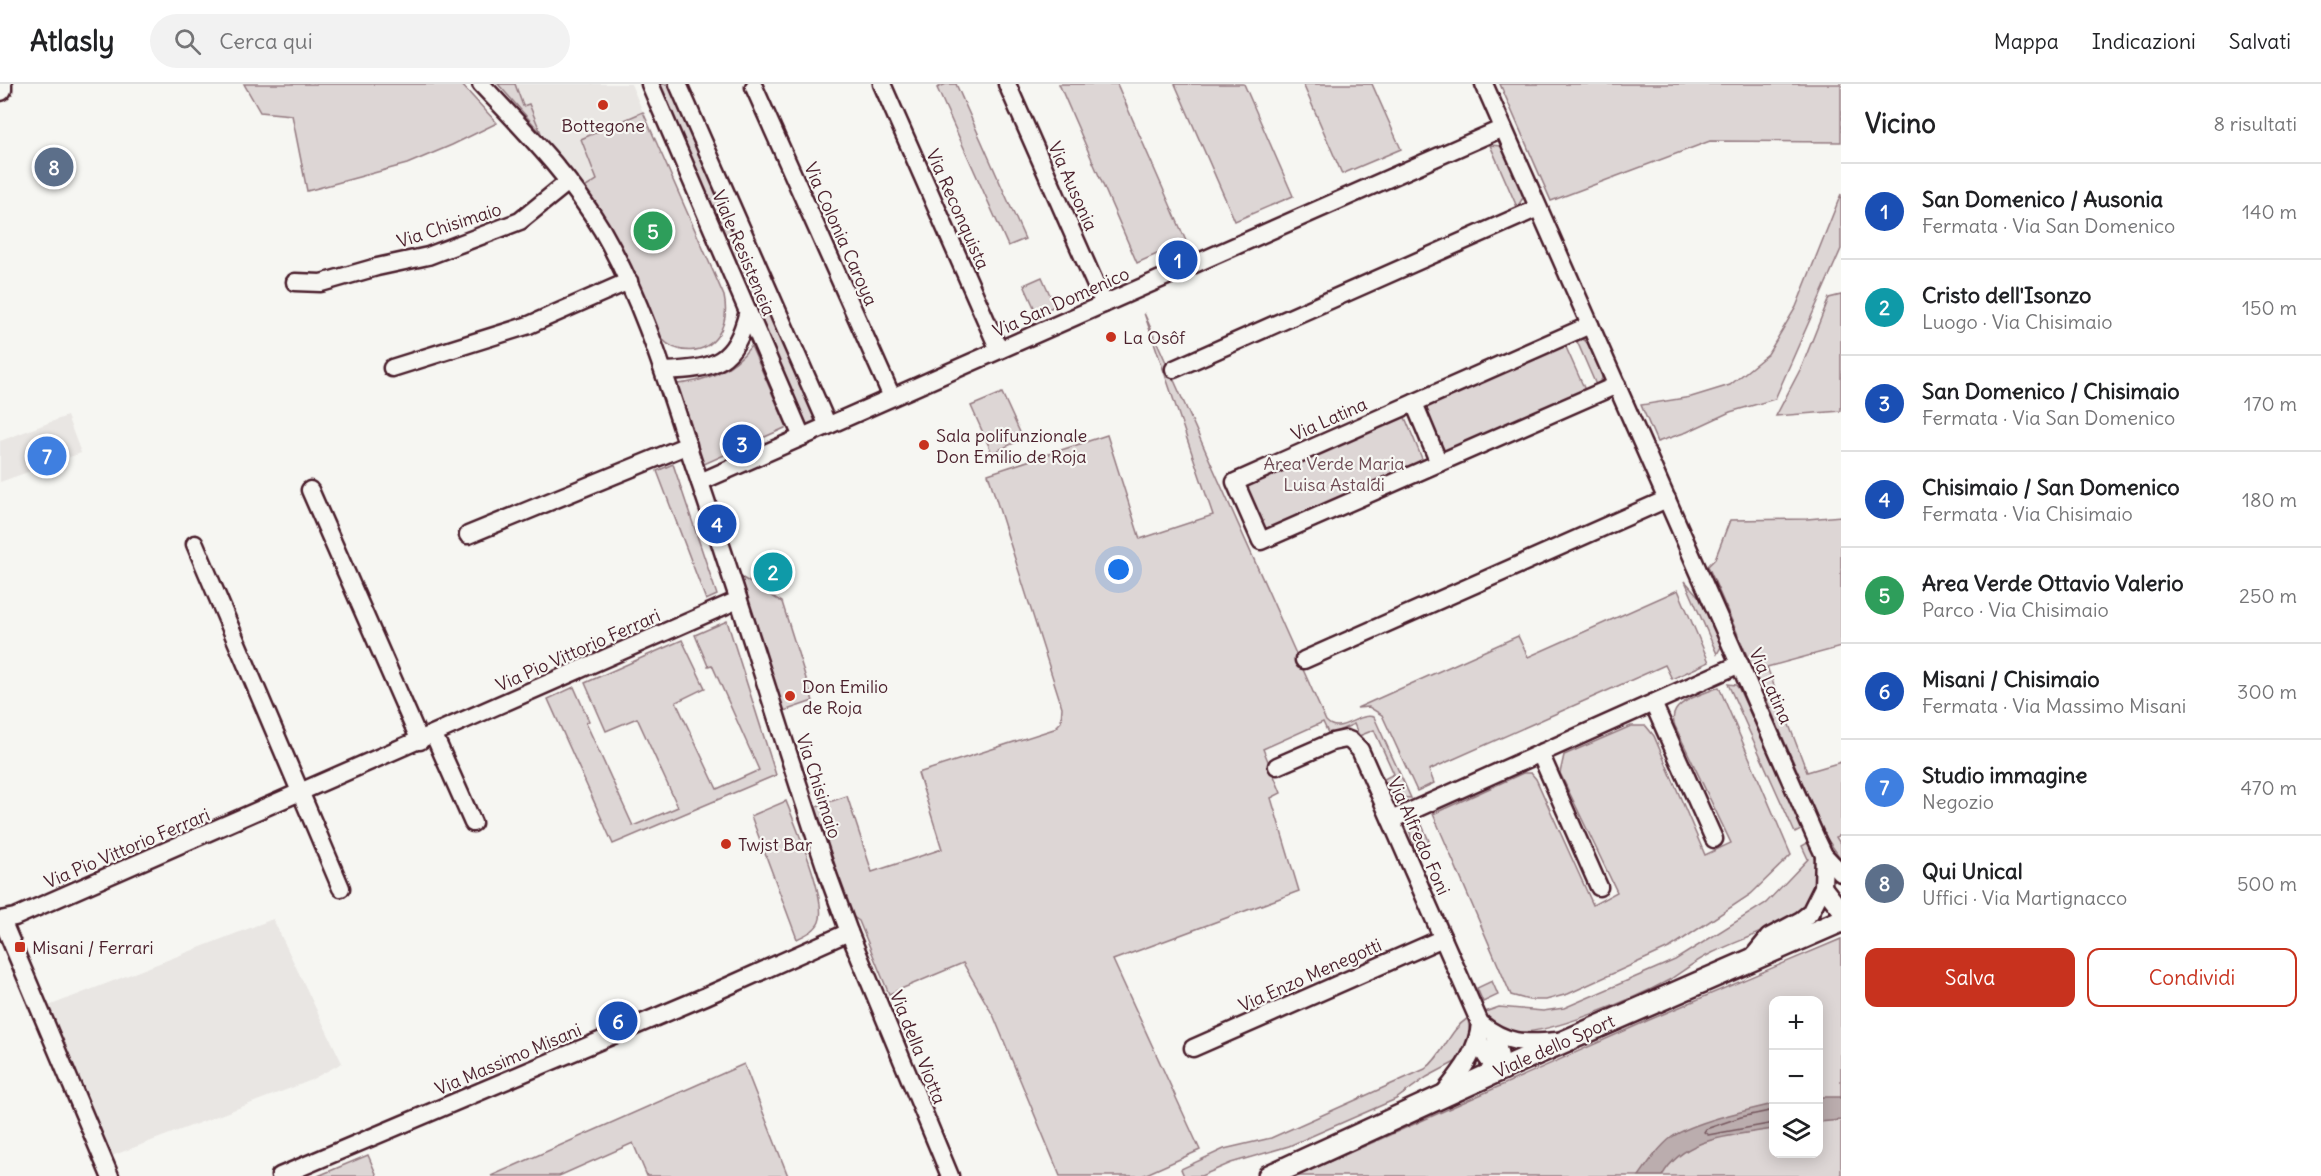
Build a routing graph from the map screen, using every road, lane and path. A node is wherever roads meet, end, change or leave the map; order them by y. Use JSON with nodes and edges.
{"nodes":[{"id":1,"x":0,"y":84,"type":"edge"},
{"id":2,"x":481,"y":84,"type":"edge"},
{"id":3,"x":650,"y":84,"type":"edge"},
{"id":4,"x":678,"y":84,"type":"edge"},
{"id":5,"x":882,"y":84,"type":"edge"},
{"id":6,"x":1007,"y":84,"type":"edge"},
{"id":7,"x":1484,"y":84,"type":"edge"},
{"id":8,"x":754,"y":87,"type":"dead end"},
{"id":9,"x":0,"y":89,"type":"edge"},
{"id":10,"x":1503,"y":128,"type":"junction"},
{"id":11,"x":568,"y":182,"type":"junction"},
{"id":12,"x":1538,"y":208,"type":"junction"},
{"id":13,"x":628,"y":281,"type":"junction"},
{"id":14,"x":295,"y":282,"type":"dead end"},
{"id":15,"x":1104,"y":304,"type":"junction"},
{"id":16,"x":748,"y":311,"type":"junction"},
{"id":17,"x":1590,"y":325,"type":"junction"},
{"id":18,"x":999,"y":350,"type":"junction"},
{"id":19,"x":392,"y":368,"type":"dead end"},
{"id":20,"x":1174,"y":369,"type":"dead end"},
{"id":21,"x":664,"y":371,"type":"junction"},
{"id":22,"x":1617,"y":385,"type":"junction"},
{"id":23,"x":892,"y":397,"type":"junction"},
{"id":24,"x":1413,"y":403,"type":"junction"},
{"id":25,"x":828,"y":426,"type":"junction"},
{"id":26,"x":802,"y":437,"type":"junction"},
{"id":27,"x":688,"y":445,"type":"junction"},
{"id":28,"x":1439,"y":463,"type":"junction"},
{"id":29,"x":700,"y":482,"type":"junction"},
{"id":30,"x":310,"y":490,"type":"dead end"},
{"id":31,"x":1667,"y":499,"type":"junction"},
{"id":32,"x":468,"y":535,"type":"dead end"},
{"id":33,"x":195,"y":544,"type":"dead end"},
{"id":34,"x":738,"y":600,"type":"junction"},
{"id":35,"x":1304,"y":660,"type":"dead end"},
{"id":36,"x":1740,"y":664,"type":"junction"},
{"id":37,"x":1653,"y":703,"type":"junction"},
{"id":38,"x":427,"y":738,"type":"junction"},
{"id":39,"x":1540,"y":753,"type":"junction"},
{"id":40,"x":1277,"y":766,"type":"dead end"},
{"id":41,"x":301,"y":794,"type":"junction"},
{"id":42,"x":1391,"y":820,"type":"junction"},
{"id":43,"x":473,"y":823,"type":"dead end"},
{"id":44,"x":1714,"y":839,"type":"dead end"},
{"id":45,"x":1824,"y":855,"type":"junction"},
{"id":46,"x":1841,"y":873,"type":"edge"},
{"id":47,"x":1599,"y":887,"type":"dead end"},
{"id":48,"x":1823,"y":887,"type":"junction"},
{"id":49,"x":341,"y":888,"type":"dead end"},
{"id":50,"x":1841,"y":910,"type":"edge"},
{"id":51,"x":1,"y":920,"type":"edge"},
{"id":52,"x":1841,"y":921,"type":"edge"},
{"id":53,"x":849,"y":932,"type":"junction"},
{"id":54,"x":1443,"y":938,"type":"junction"},
{"id":55,"x":1748,"y":963,"type":"junction"},
{"id":56,"x":1485,"y":1032,"type":"junction"},
{"id":57,"x":1567,"y":1040,"type":"junction"},
{"id":58,"x":1193,"y":1048,"type":"dead end"},
{"id":59,"x":1498,"y":1071,"type":"junction"},
{"id":60,"x":1440,"y":1098,"type":"junction"},
{"id":61,"x":110,"y":1176,"type":"edge"},
{"id":62,"x":279,"y":1176,"type":"edge"},
{"id":63,"x":950,"y":1176,"type":"edge"},
{"id":64,"x":1269,"y":1176,"type":"edge"}],
"edges":[{"from":1,"to":9,"type":"main road"},
{"from":2,"to":11,"type":"street","name":"Via Chisimaio"},
{"from":3,"to":16,"type":"street","name":"Viale Resistencia"},
{"from":4,"to":25,"type":"street","name":"Viale Resistencia"},
{"from":5,"to":18,"type":"street","name":"Via Reconquista"},
{"from":6,"to":15,"type":"street","name":"Via Ausonia"},
{"from":7,"to":10,"type":"street","name":"Via Latina"},
{"from":8,"to":23,"type":"street","name":"Via Colonia Caroya"},
{"from":10,"to":12,"type":"street","name":"Via Latina"},
{"from":10,"to":15,"type":"street","name":"Via San Domenico"},
{"from":11,"to":13,"type":"street","name":"Via Chisimaio"},
{"from":11,"to":14,"type":"street","name":"Via Chisimaio"},
{"from":12,"to":17,"type":"street","name":"Via Latina"},
{"from":12,"to":20,"type":"street"},
{"from":13,"to":19,"type":"street"},
{"from":13,"to":21,"type":"street","name":"Via Chisimaio"},
{"from":15,"to":18,"type":"street","name":"Via San Domenico"},
{"from":16,"to":21,"type":"street"},
{"from":16,"to":26,"type":"street","name":"Viale Resistencia"},
{"from":17,"to":22,"type":"street","name":"Via Latina"},
{"from":17,"to":24,"type":"street","name":"Via Latina"},
{"from":18,"to":23,"type":"street","name":"Via San Domenico"},
{"from":21,"to":27,"type":"street","name":"Via Chisimaio"},
{"from":22,"to":28,"type":"street","name":"Via Latina"},
{"from":22,"to":31,"type":"street","name":"Via Latina"},
{"from":23,"to":25,"type":"street","name":"Via San Domenico"},
{"from":24,"to":28,"type":"street"},
{"from":24,"to":28,"type":"street","name":"Via Latina"},
{"from":25,"to":26,"type":"street","name":"Via San Domenico"},
{"from":26,"to":29,"type":"street","name":"Via San Domenico"},
{"from":27,"to":29,"type":"street","name":"Via Chisimaio"},
{"from":27,"to":32,"type":"street"},
{"from":29,"to":34,"type":"street","name":"Via Chisimaio"},
{"from":30,"to":38,"type":"street"},
{"from":31,"to":35,"type":"street"},
{"from":31,"to":36,"type":"street","name":"Via Latina"},
{"from":33,"to":41,"type":"street"},
{"from":34,"to":38,"type":"street","name":"Via Pio Vittorio Ferrari"},
{"from":34,"to":53,"type":"street","name":"Via Chisimaio"},
{"from":36,"to":37,"type":"street"},
{"from":36,"to":45,"type":"street","name":"Via Latina"},
{"from":37,"to":39,"type":"street"},
{"from":37,"to":44,"type":"street"},
{"from":38,"to":41,"type":"street","name":"Via Pio Vittorio Ferrari"},
{"from":38,"to":43,"type":"street"},
{"from":39,"to":42,"type":"street"},
{"from":39,"to":47,"type":"street"},
{"from":40,"to":42,"type":"street","name":"Via Alfredo Foni"},
{"from":41,"to":49,"type":"street"},
{"from":41,"to":51,"type":"street","name":"Via Pio Vittorio Ferrari"},
{"from":42,"to":54,"type":"street","name":"Via Alfredo Foni"},
{"from":45,"to":46,"type":"street","name":"Via Latina"},
{"from":45,"to":48,"type":"street","name":"Via Latina"},
{"from":48,"to":50,"type":"street"},
{"from":48,"to":55,"type":"street","name":"Via Latina"},
{"from":51,"to":61,"type":"street"},
{"from":52,"to":55,"type":"street","name":"Viale dello Sport"},
{"from":53,"to":62,"type":"street","name":"Via Massimo Misani"},
{"from":53,"to":63,"type":"street","name":"Via della Viotta"},
{"from":54,"to":56,"type":"street","name":"Via Alfredo Foni"},
{"from":54,"to":58,"type":"street","name":"Via Enzo Menegotti"},
{"from":55,"to":57,"type":"street","name":"Viale dello Sport"},
{"from":56,"to":57,"type":"street"},
{"from":56,"to":59,"type":"street","name":"Via Alfredo Foni"},
{"from":56,"to":60,"type":"street"},
{"from":57,"to":59,"type":"street","name":"Viale dello Sport"},
{"from":59,"to":60,"type":"street","name":"Viale dello Sport"},
{"from":60,"to":64,"type":"street","name":"Viale dello Sport"}]}
